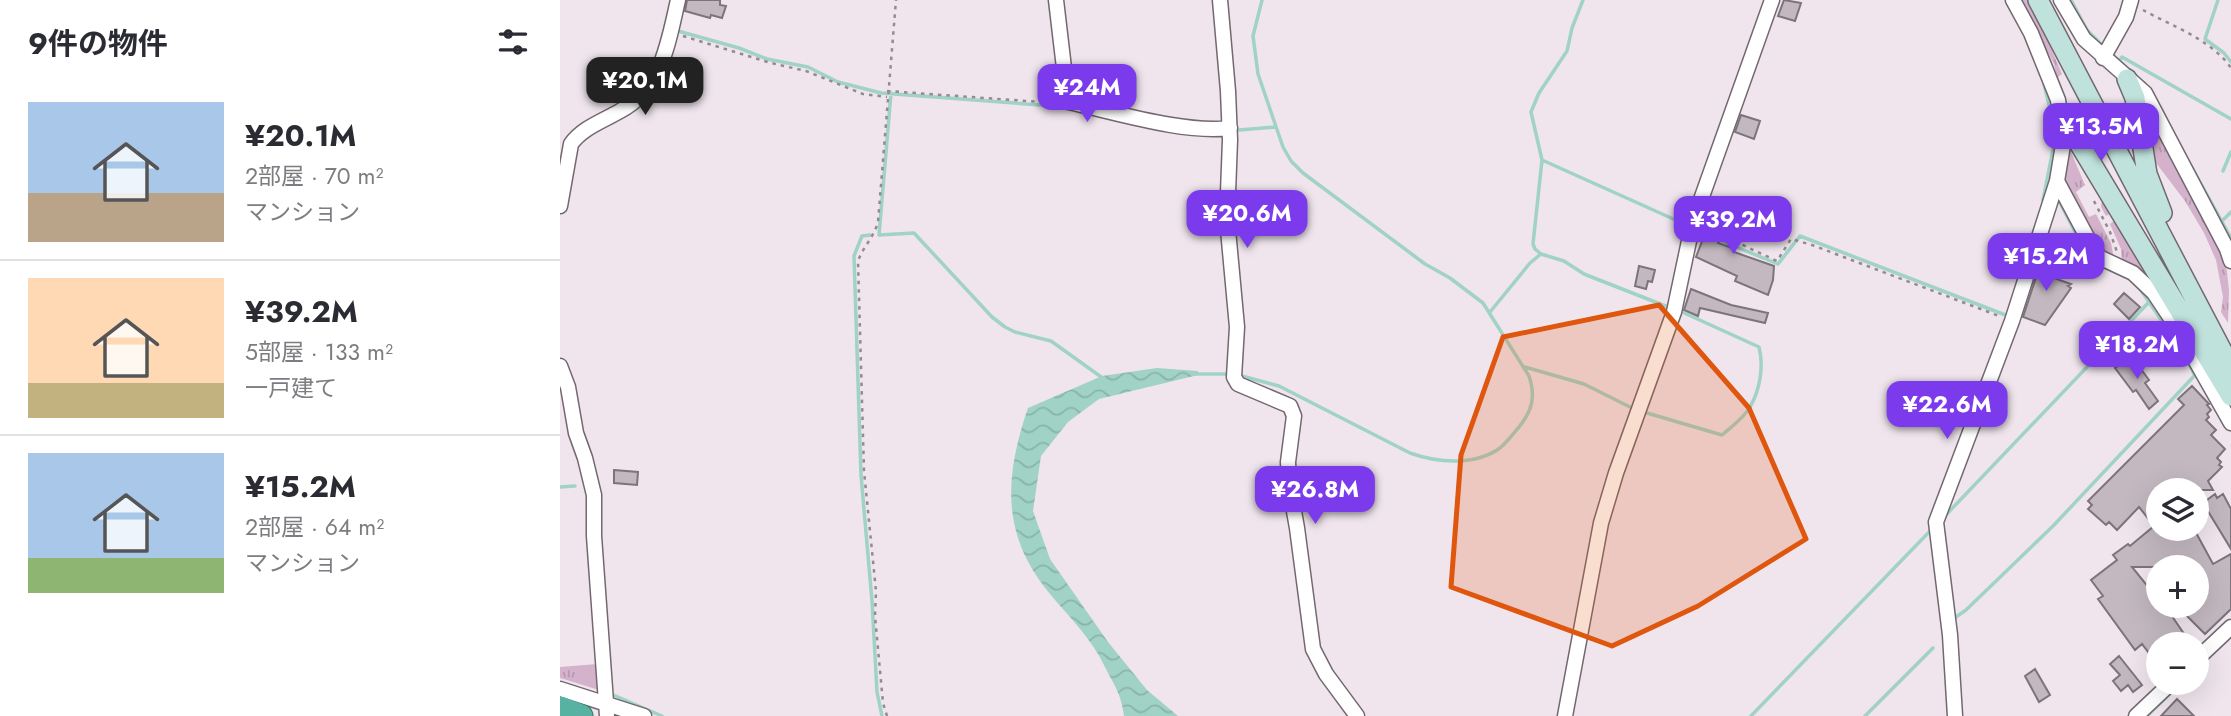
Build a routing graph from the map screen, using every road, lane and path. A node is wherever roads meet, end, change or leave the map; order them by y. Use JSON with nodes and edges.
{"nodes":[{"id":1,"x":678,"y":0,"type":"edge"},
{"id":2,"x":896,"y":0,"type":"edge"},
{"id":3,"x":1056,"y":0,"type":"edge"},
{"id":4,"x":1220,"y":0,"type":"edge"},
{"id":5,"x":1773,"y":0,"type":"edge"},
{"id":6,"x":2013,"y":0,"type":"edge"},
{"id":7,"x":2038,"y":0,"type":"edge"},
{"id":8,"x":2061,"y":0,"type":"edge"},
{"id":9,"x":2131,"y":1,"type":"edge"},
{"id":10,"x":671,"y":32,"type":"junction"},
{"id":11,"x":2107,"y":53,"type":"junction"},
{"id":12,"x":2231,"y":68,"type":"edge"},
{"id":13,"x":2127,"y":79,"type":"junction"},
{"id":14,"x":887,"y":94,"type":"junction"},
{"id":15,"x":1068,"y":102,"type":"junction"},
{"id":16,"x":2061,"y":113,"type":"junction"},
{"id":17,"x":1230,"y":128,"type":"junction"},
{"id":18,"x":2057,"y":181,"type":"junction"},
{"id":19,"x":560,"y":206,"type":"edge"},
{"id":20,"x":1693,"y":222,"type":"junction"},
{"id":21,"x":2231,"y":261,"type":"edge"},
{"id":22,"x":2199,"y":307,"type":"junction"},
{"id":23,"x":2012,"y":321,"type":"junction"},
{"id":24,"x":560,"y":366,"type":"edge"},
{"id":25,"x":2231,"y":368,"type":"edge"},
{"id":26,"x":2231,"y":396,"type":"edge"},
{"id":27,"x":2231,"y":423,"type":"edge"},
{"id":28,"x":2231,"y":627,"type":"edge"},
{"id":29,"x":2209,"y":648,"type":"edge"},
{"id":30,"x":560,"y":689,"type":"edge"},
{"id":31,"x":2158,"y":695,"type":"edge"},
{"id":32,"x":560,"y":708,"type":"edge"},
{"id":33,"x":606,"y":709,"type":"edge"},
{"id":34,"x":581,"y":716,"type":"edge"},
{"id":35,"x":644,"y":716,"type":"edge"},
{"id":36,"x":887,"y":716,"type":"edge"},
{"id":37,"x":1357,"y":716,"type":"edge"},
{"id":38,"x":1565,"y":716,"type":"edge"},
{"id":39,"x":1955,"y":716,"type":"edge"},
{"id":40,"x":2136,"y":716,"type":"edge"}],
"edges":[{"from":1,"to":10,"type":"street"},
{"from":2,"to":14,"type":"path"},
{"from":3,"to":15,"type":"street"},
{"from":4,"to":17,"type":"street"},
{"from":5,"to":20,"type":"street"},
{"from":6,"to":16,"type":"street"},
{"from":7,"to":22,"type":"main road"},
{"from":8,"to":11,"type":"street"},
{"from":9,"to":11,"type":"street"},
{"from":9,"to":12,"type":"path"},
{"from":10,"to":14,"type":"path"},
{"from":10,"to":19,"type":"street"},
{"from":11,"to":13,"type":"street"},
{"from":13,"to":21,"type":"street"},
{"from":13,"to":22,"type":"main road"},
{"from":14,"to":15,"type":"path"},
{"from":14,"to":36,"type":"path"},
{"from":15,"to":17,"type":"street"},
{"from":16,"to":18,"type":"street"},
{"from":16,"to":26,"type":"main road"},
{"from":17,"to":37,"type":"street"},
{"from":18,"to":23,"type":"street"},
{"from":18,"to":27,"type":"street"},
{"from":20,"to":23,"type":"path"},
{"from":20,"to":38,"type":"street"},
{"from":22,"to":25,"type":"main road"},
{"from":23,"to":39,"type":"street"},
{"from":24,"to":33,"type":"street"},
{"from":28,"to":29,"type":"street"},
{"from":30,"to":33,"type":"street"},
{"from":31,"to":40,"type":"street"},
{"from":32,"to":34,"type":"highway"},
{"from":33,"to":35,"type":"street"}]}
